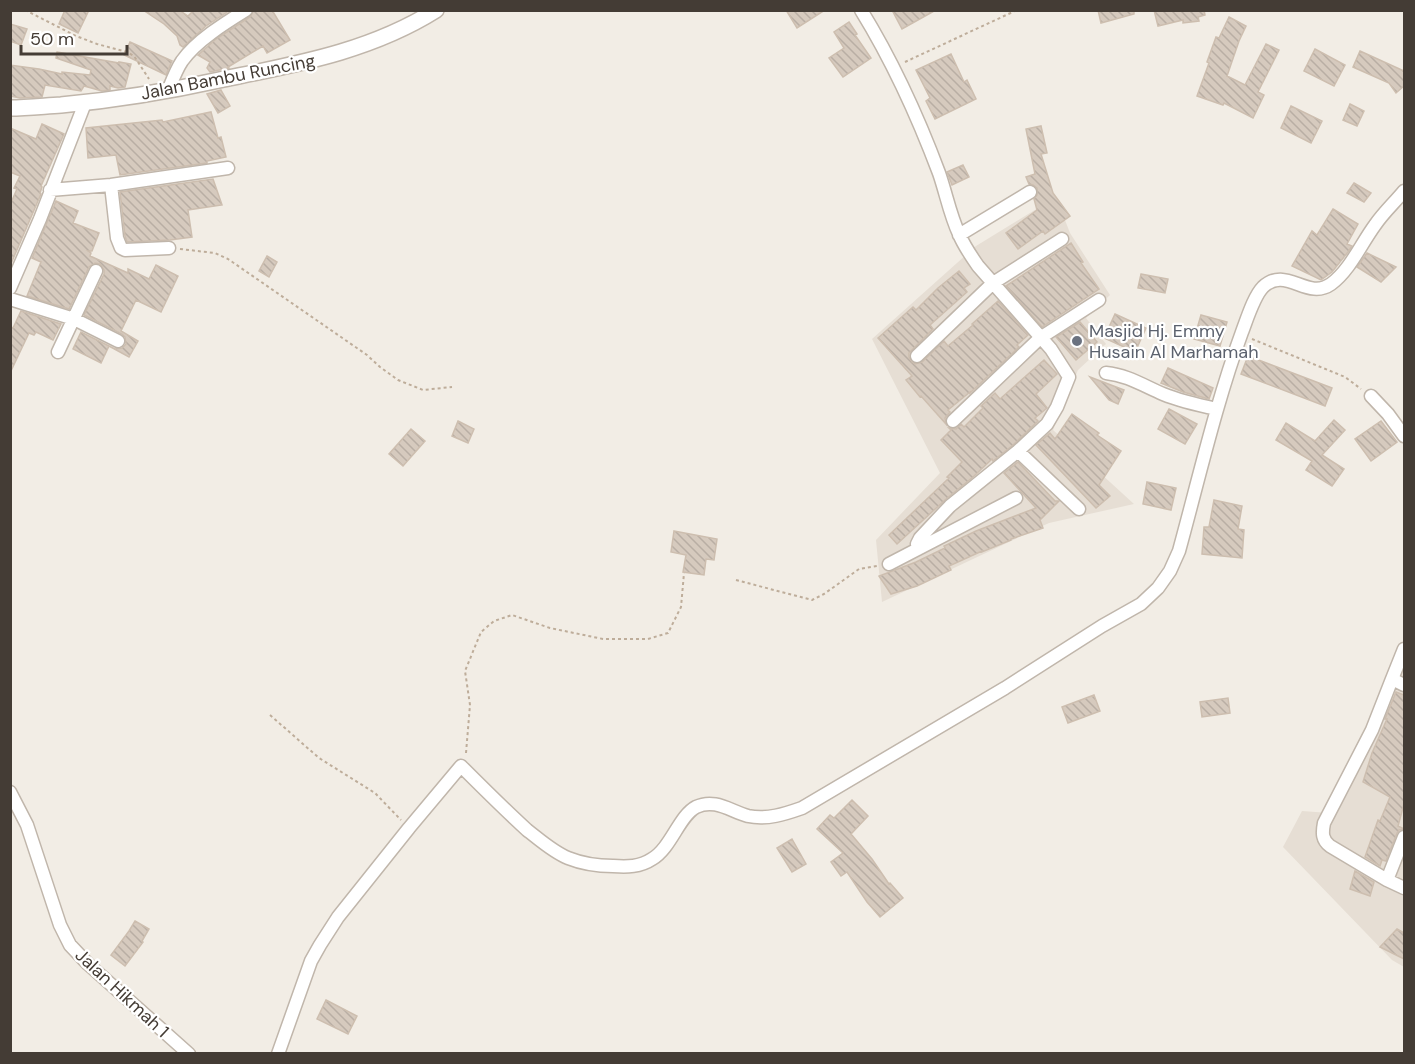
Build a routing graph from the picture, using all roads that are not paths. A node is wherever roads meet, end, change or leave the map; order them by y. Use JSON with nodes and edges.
{"nodes":[{"id":1,"x":246,"y":10,"type":"edge"},
{"id":2,"x":436,"y":10,"type":"edge"},
{"id":3,"x":861,"y":10,"type":"edge"},
{"id":4,"x":161,"y":92,"type":"junction"},
{"id":5,"x":85,"y":103,"type":"junction"},
{"id":6,"x":10,"y":108,"type":"edge"},
{"id":7,"x":228,"y":168,"type":"dead end"},
{"id":8,"x":111,"y":185,"type":"junction"},
{"id":9,"x":50,"y":190,"type":"junction"},
{"id":10,"x":1404,"y":191,"type":"edge"},
{"id":11,"x":1030,"y":192,"type":"dead end"},
{"id":12,"x":959,"y":235,"type":"junction"},
{"id":13,"x":1062,"y":239,"type":"dead end"},
{"id":14,"x":169,"y":248,"type":"road end"},
{"id":15,"x":96,"y":271,"type":"dead end"},
{"id":16,"x":993,"y":283,"type":"junction"},
{"id":17,"x":10,"y":288,"type":"edge"},
{"id":18,"x":10,"y":299,"type":"edge"},
{"id":19,"x":1099,"y":300,"type":"dead end"},
{"id":20,"x":74,"y":320,"type":"junction"},
{"id":21,"x":1040,"y":338,"type":"junction"},
{"id":22,"x":118,"y":341,"type":"dead end"},
{"id":23,"x":58,"y":352,"type":"dead end"},
{"id":24,"x":917,"y":356,"type":"dead end"},
{"id":25,"x":1106,"y":373,"type":"dead end"},
{"id":26,"x":1371,"y":396,"type":"road end"},
{"id":27,"x":1217,"y":409,"type":"junction"},
{"id":28,"x":953,"y":421,"type":"dead end"},
{"id":29,"x":1404,"y":436,"type":"edge"},
{"id":30,"x":1018,"y":451,"type":"junction"},
{"id":31,"x":1017,"y":498,"type":"dead end"},
{"id":32,"x":1079,"y":508,"type":"dead end"},
{"id":33,"x":918,"y":549,"type":"junction"},
{"id":34,"x":889,"y":564,"type":"road end"},
{"id":35,"x":1404,"y":649,"type":"edge"},
{"id":36,"x":1392,"y":679,"type":"junction"},
{"id":37,"x":1404,"y":685,"type":"edge"},
{"id":38,"x":10,"y":792,"type":"edge"},
{"id":39,"x":1404,"y":837,"type":"edge"},
{"id":40,"x":1387,"y":880,"type":"junction"},
{"id":41,"x":1404,"y":888,"type":"edge"},
{"id":42,"x":189,"y":1053,"type":"edge"},
{"id":43,"x":278,"y":1053,"type":"edge"}],
"edges":[{"from":1,"to":4,"type":"street"},
{"from":2,"to":4,"type":"street","name":"Jalan Bambu Runcing"},
{"from":3,"to":12,"type":"street"},
{"from":4,"to":5,"type":"street","name":"Jalan Bambu Runcing"},
{"from":5,"to":6,"type":"street","name":"Jalan Bambu Runcing"},
{"from":5,"to":9,"type":"street"},
{"from":7,"to":8,"type":"street"},
{"from":8,"to":9,"type":"street"},
{"from":8,"to":14,"type":"street"},
{"from":9,"to":17,"type":"street"},
{"from":10,"to":27,"type":"street"},
{"from":11,"to":12,"type":"street"},
{"from":12,"to":16,"type":"street"},
{"from":13,"to":16,"type":"street"},
{"from":15,"to":20,"type":"street"},
{"from":16,"to":21,"type":"street"},
{"from":16,"to":24,"type":"street"},
{"from":18,"to":20,"type":"street"},
{"from":19,"to":21,"type":"street"},
{"from":20,"to":22,"type":"street"},
{"from":20,"to":23,"type":"street"},
{"from":21,"to":28,"type":"street"},
{"from":21,"to":30,"type":"street"},
{"from":25,"to":27,"type":"street"},
{"from":26,"to":29,"type":"street"},
{"from":27,"to":43,"type":"street"},
{"from":30,"to":32,"type":"street"},
{"from":30,"to":33,"type":"street"},
{"from":31,"to":33,"type":"street"},
{"from":33,"to":34,"type":"street"},
{"from":35,"to":36,"type":"street"},
{"from":36,"to":37,"type":"street"},
{"from":36,"to":40,"type":"street"},
{"from":38,"to":42,"type":"street","name":"Jalan Hikmah 1"},
{"from":39,"to":40,"type":"street"},
{"from":40,"to":41,"type":"street"}]}
